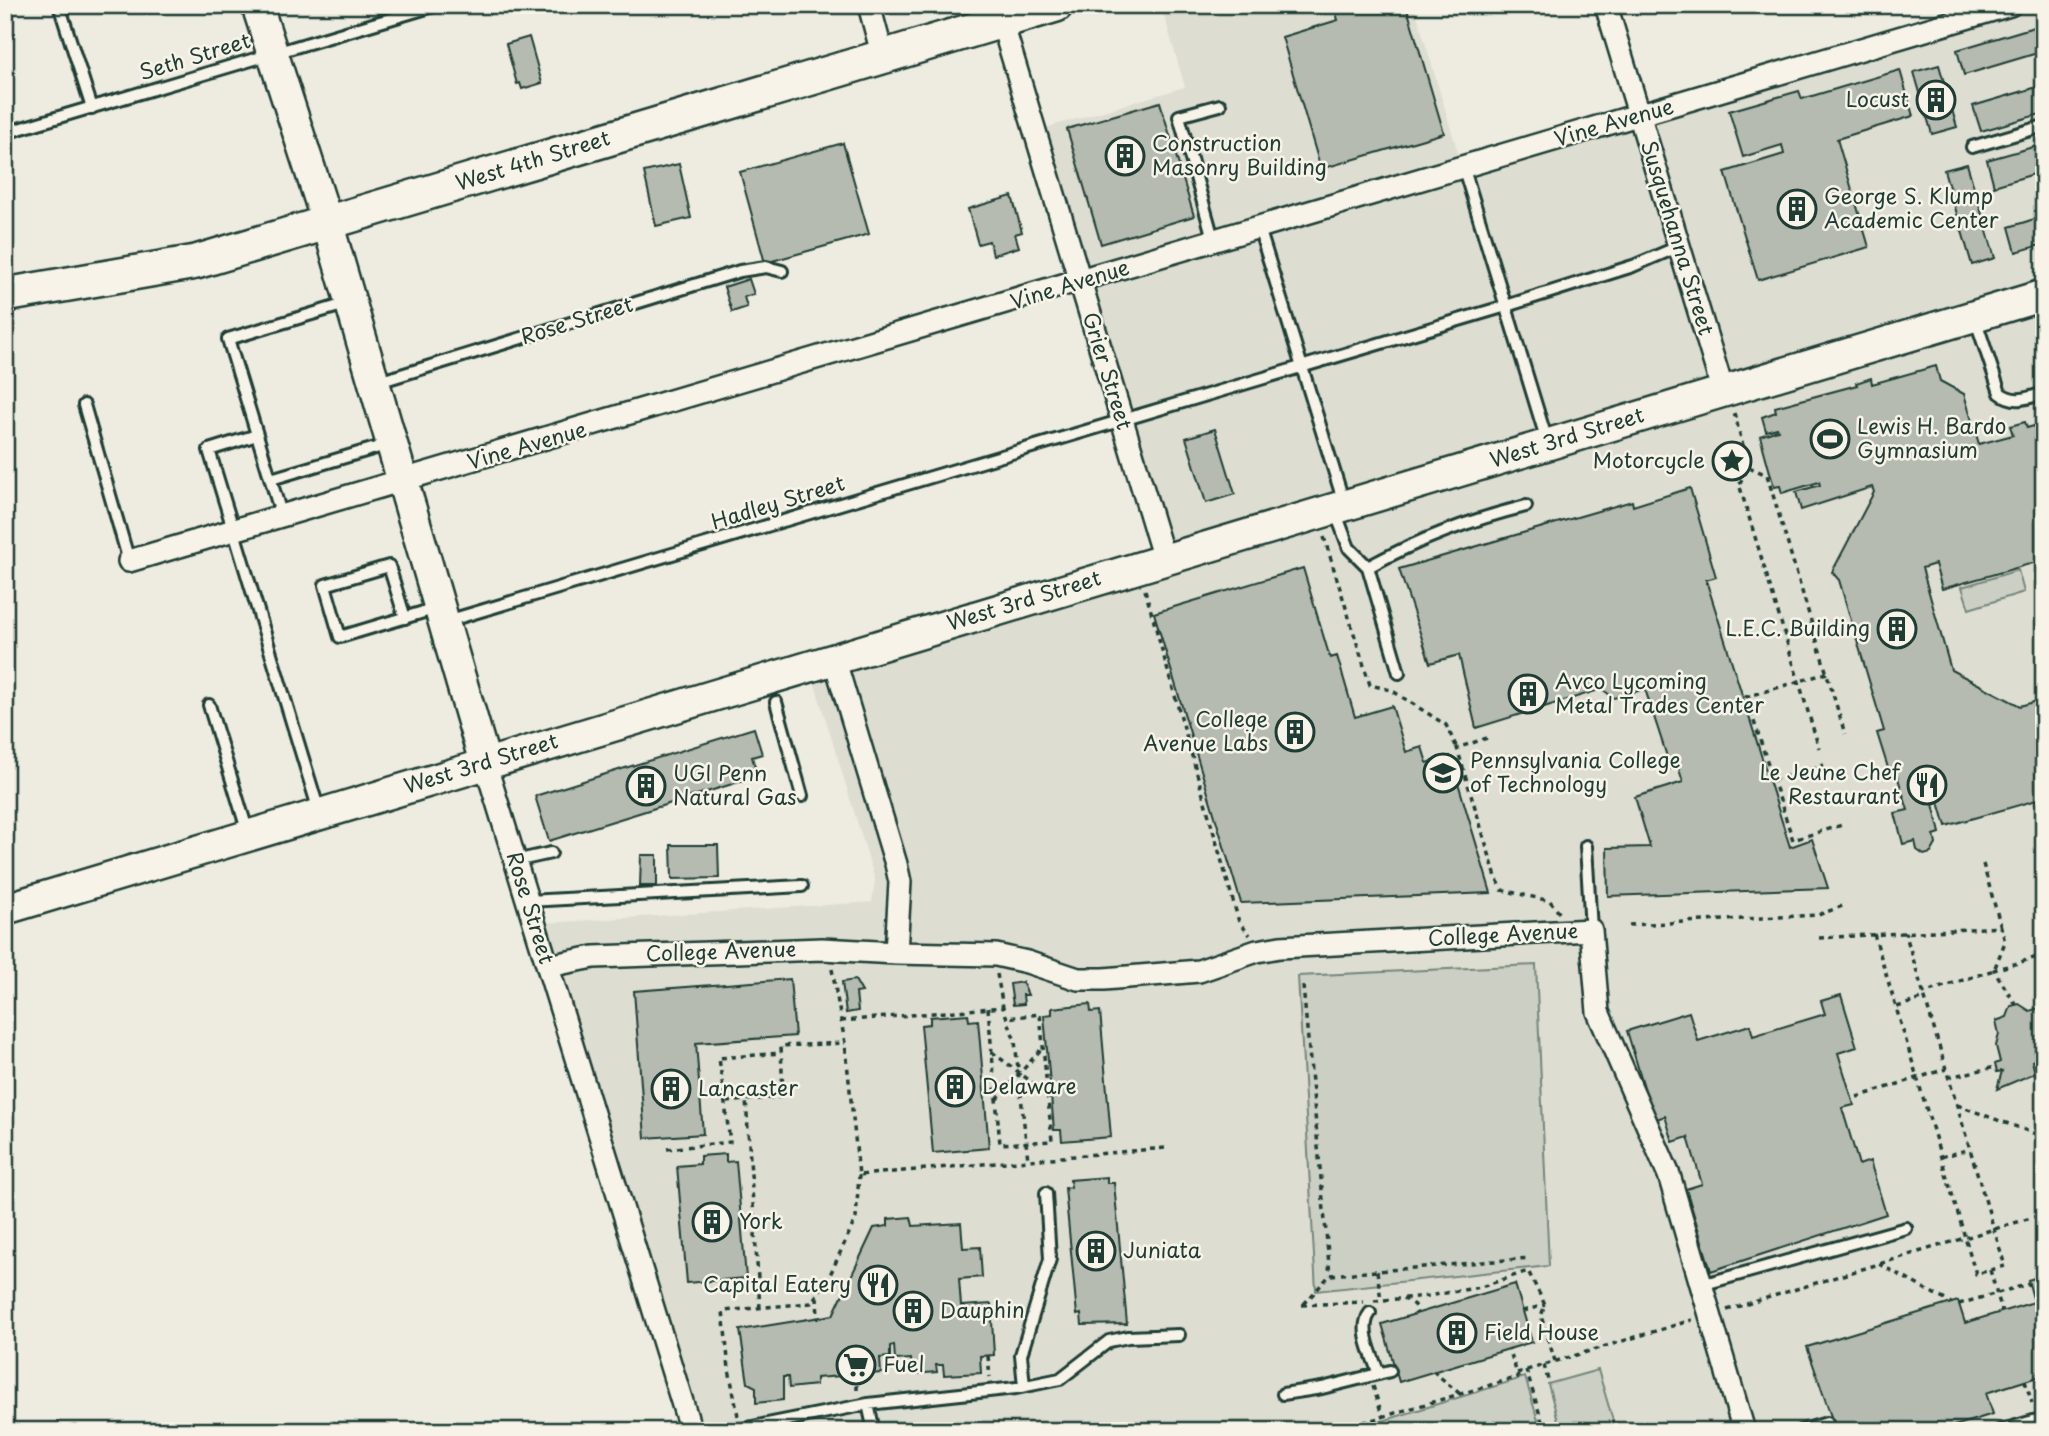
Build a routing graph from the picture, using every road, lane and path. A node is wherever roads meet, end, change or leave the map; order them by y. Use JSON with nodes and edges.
{"nodes":[{"id":1,"x":59,"y":5,"type":"edge"},
{"id":2,"x":257,"y":5,"type":"edge"},
{"id":3,"x":437,"y":5,"type":"edge"},
{"id":4,"x":869,"y":5,"type":"edge"},
{"id":5,"x":1056,"y":5,"type":"edge"},
{"id":6,"x":1606,"y":5,"type":"edge"},
{"id":7,"x":2010,"y":5,"type":"edge"},
{"id":8,"x":1002,"y":22,"type":"junction"},
{"id":9,"x":272,"y":54,"type":"junction"},
{"id":10,"x":883,"y":57,"type":"junction"},
{"id":11,"x":1220,"y":105,"type":"dead end"},
{"id":12,"x":92,"y":108,"type":"junction"},
{"id":13,"x":1640,"y":116,"type":"junction"},
{"id":14,"x":2044,"y":126,"type":"edge"},
{"id":15,"x":5,"y":133,"type":"edge"},
{"id":16,"x":1972,"y":147,"type":"dead end"},
{"id":17,"x":1463,"y":166,"type":"junction"},
{"id":18,"x":328,"y":225,"type":"junction"},
{"id":19,"x":1259,"y":228,"type":"junction"},
{"id":20,"x":1214,"y":242,"type":"junction"},
{"id":21,"x":1680,"y":246,"type":"junction"},
{"id":22,"x":782,"y":271,"type":"dead end"},
{"id":23,"x":1080,"y":282,"type":"junction"},
{"id":24,"x":5,"y":295,"type":"edge"},
{"id":25,"x":2044,"y":295,"type":"edge"},
{"id":26,"x":349,"y":303,"type":"junction"},
{"id":27,"x":1506,"y":306,"type":"junction"},
{"id":28,"x":1975,"y":316,"type":"junction"},
{"id":29,"x":1303,"y":366,"type":"junction"},
{"id":30,"x":373,"y":383,"type":"junction"},
{"id":31,"x":2044,"y":393,"type":"edge"},
{"id":32,"x":1728,"y":402,"type":"junction"},
{"id":33,"x":85,"y":405,"type":"dead end"},
{"id":34,"x":1122,"y":420,"type":"junction"},
{"id":35,"x":257,"y":435,"type":"junction"},
{"id":36,"x":391,"y":443,"type":"junction"},
{"id":37,"x":1548,"y":443,"type":"junction"},
{"id":38,"x":1749,"y":467,"type":"junction"},
{"id":39,"x":271,"y":479,"type":"junction"},
{"id":40,"x":403,"y":483,"type":"junction"},
{"id":41,"x":1339,"y":506,"type":"junction"},
{"id":42,"x":1526,"y":506,"type":"dead end"},
{"id":43,"x":282,"y":518,"type":"junction"},
{"id":44,"x":233,"y":532,"type":"junction"},
{"id":45,"x":1164,"y":559,"type":"junction"},
{"id":46,"x":130,"y":561,"type":"joint"},
{"id":47,"x":1368,"y":567,"type":"junction"},
{"id":48,"x":1145,"y":590,"type":"dead end"},
{"id":49,"x":442,"y":614,"type":"junction"},
{"id":50,"x":405,"y":618,"type":"junction"},
{"id":51,"x":834,"y":658,"type":"junction"},
{"id":52,"x":1399,"y":673,"type":"dead end"},
{"id":53,"x":1827,"y":673,"type":"junction"},
{"id":54,"x":1799,"y":682,"type":"junction"},
{"id":55,"x":776,"y":702,"type":"dead end"},
{"id":56,"x":209,"y":705,"type":"dead end"},
{"id":57,"x":1845,"y":734,"type":"dead end"},
{"id":58,"x":1487,"y":738,"type":"dead end"},
{"id":59,"x":1819,"y":748,"type":"dead end"},
{"id":60,"x":485,"y":762,"type":"junction"},
{"id":61,"x":1824,"y":765,"type":"dead end"},
{"id":62,"x":1773,"y":780,"type":"junction"},
{"id":63,"x":802,"y":796,"type":"dead end"},
{"id":64,"x":319,"y":813,"type":"junction"},
{"id":65,"x":1842,"y":825,"type":"dead end"},
{"id":66,"x":248,"y":834,"type":"junction"},
{"id":67,"x":1586,"y":846,"type":"dead end"},
{"id":68,"x":551,"y":853,"type":"dead end"},
{"id":69,"x":515,"y":861,"type":"junction"},
{"id":70,"x":1983,"y":864,"type":"dead end"},
{"id":71,"x":802,"y":886,"type":"dead end"},
{"id":72,"x":528,"y":901,"type":"junction"},
{"id":73,"x":1845,"y":905,"type":"dead end"},
{"id":74,"x":5,"y":909,"type":"edge"},
{"id":75,"x":1563,"y":919,"type":"dead end"},
{"id":76,"x":1629,"y":925,"type":"dead end"},
{"id":77,"x":2001,"y":927,"type":"junction"},
{"id":78,"x":1591,"y":930,"type":"junction"},
{"id":79,"x":1905,"y":932,"type":"junction"},
{"id":80,"x":1874,"y":934,"type":"junction"},
{"id":81,"x":1251,"y":937,"type":"dead end"},
{"id":82,"x":1819,"y":937,"type":"dead end"},
{"id":83,"x":896,"y":953,"type":"junction"},
{"id":84,"x":2044,"y":956,"type":"edge"},
{"id":85,"x":548,"y":966,"type":"junction"},
{"id":86,"x":832,"y":967,"type":"dead end"},
{"id":87,"x":996,"y":969,"type":"dead end"},
{"id":88,"x":1994,"y":970,"type":"junction"},
{"id":89,"x":1303,"y":986,"type":"dead end"},
{"id":90,"x":1923,"y":993,"type":"junction"},
{"id":91,"x":1925,"y":998,"type":"junction"},
{"id":92,"x":2016,"y":1005,"type":"dead end"},
{"id":93,"x":1003,"y":1007,"type":"junction"},
{"id":94,"x":1896,"y":1007,"type":"junction"},
{"id":95,"x":988,"y":1008,"type":"junction"},
{"id":96,"x":1007,"y":1018,"type":"junction"},
{"id":97,"x":841,"y":1021,"type":"junction"},
{"id":98,"x":845,"y":1043,"type":"junction"},
{"id":99,"x":1043,"y":1047,"type":"junction"},
{"id":100,"x":992,"y":1052,"type":"junction"},
{"id":101,"x":781,"y":1053,"type":"junction"},
{"id":102,"x":1996,"y":1067,"type":"dead end"},
{"id":103,"x":1946,"y":1069,"type":"junction"},
{"id":104,"x":1019,"y":1073,"type":"junction"},
{"id":105,"x":1948,"y":1077,"type":"junction"},
{"id":106,"x":1918,"y":1078,"type":"junction"},
{"id":107,"x":1048,"y":1094,"type":"junction"},
{"id":108,"x":1857,"y":1097,"type":"dead end"},
{"id":109,"x":746,"y":1100,"type":"junction"},
{"id":110,"x":996,"y":1101,"type":"junction"},
{"id":111,"x":727,"y":1102,"type":"junction"},
{"id":112,"x":1957,"y":1105,"type":"junction"},
{"id":113,"x":2044,"y":1137,"type":"edge"},
{"id":114,"x":1026,"y":1143,"type":"junction"},
{"id":115,"x":1165,"y":1148,"type":"dead end"},
{"id":116,"x":667,"y":1149,"type":"dead end"},
{"id":117,"x":1970,"y":1149,"type":"junction"},
{"id":118,"x":1941,"y":1157,"type":"junction"},
{"id":119,"x":1028,"y":1160,"type":"junction"},
{"id":120,"x":859,"y":1175,"type":"junction"},
{"id":121,"x":1046,"y":1193,"type":"dead end"},
{"id":122,"x":2044,"y":1214,"type":"edge"},
{"id":123,"x":1906,"y":1228,"type":"dead end"},
{"id":124,"x":1994,"y":1229,"type":"junction"},
{"id":125,"x":1965,"y":1238,"type":"junction"},
{"id":126,"x":1530,"y":1258,"type":"dead end"},
{"id":127,"x":1879,"y":1264,"type":"junction"},
{"id":128,"x":1990,"y":1270,"type":"junction"},
{"id":129,"x":1377,"y":1271,"type":"junction"},
{"id":130,"x":1330,"y":1275,"type":"junction"},
{"id":131,"x":2029,"y":1284,"type":"dead end"},
{"id":132,"x":1702,"y":1285,"type":"junction"},
{"id":133,"x":1997,"y":1293,"type":"junction"},
{"id":134,"x":817,"y":1295,"type":"junction"},
{"id":135,"x":1399,"y":1297,"type":"junction"},
{"id":136,"x":1381,"y":1300,"type":"junction"},
{"id":137,"x":1951,"y":1303,"type":"dead end"},
{"id":138,"x":1959,"y":1304,"type":"dead end"},
{"id":139,"x":1545,"y":1306,"type":"junction"},
{"id":140,"x":760,"y":1308,"type":"junction"},
{"id":141,"x":1523,"y":1311,"type":"dead end"},
{"id":142,"x":1722,"y":1311,"type":"dead end"},
{"id":143,"x":2002,"y":1311,"type":"dead end"},
{"id":144,"x":1370,"y":1313,"type":"joint"},
{"id":145,"x":1417,"y":1314,"type":"dead end"},
{"id":146,"x":1697,"y":1318,"type":"dead end"},
{"id":147,"x":818,"y":1320,"type":"dead end"},
{"id":148,"x":1180,"y":1335,"type":"dead end"},
{"id":149,"x":1509,"y":1348,"type":"dead end"},
{"id":150,"x":988,"y":1356,"type":"dead end"},
{"id":151,"x":1555,"y":1361,"type":"junction"},
{"id":152,"x":1544,"y":1365,"type":"junction"},
{"id":153,"x":1526,"y":1370,"type":"junction"},
{"id":154,"x":1390,"y":1371,"type":"dead end"},
{"id":155,"x":1433,"y":1371,"type":"dead end"},
{"id":156,"x":1517,"y":1373,"type":"junction"},
{"id":157,"x":856,"y":1375,"type":"dead end"},
{"id":158,"x":1374,"y":1375,"type":"junction"},
{"id":159,"x":990,"y":1377,"type":"dead end"},
{"id":160,"x":2025,"y":1381,"type":"dead end"},
{"id":161,"x":1549,"y":1384,"type":"dead end"},
{"id":162,"x":1024,"y":1386,"type":"junction"},
{"id":163,"x":857,"y":1391,"type":"dead end"},
{"id":164,"x":1283,"y":1394,"type":"dead end"},
{"id":165,"x":1460,"y":1394,"type":"junction"},
{"id":166,"x":868,"y":1404,"type":"junction"},
{"id":167,"x":2032,"y":1404,"type":"dead end"},
{"id":168,"x":1383,"y":1418,"type":"junction"},
{"id":169,"x":2044,"y":1418,"type":"edge"},
{"id":170,"x":1827,"y":1423,"type":"dead end"},
{"id":171,"x":736,"y":1430,"type":"edge"},
{"id":172,"x":691,"y":1431,"type":"edge"},
{"id":173,"x":874,"y":1431,"type":"edge"},
{"id":174,"x":1334,"y":1431,"type":"edge"},
{"id":175,"x":1545,"y":1431,"type":"edge"},
{"id":176,"x":1744,"y":1431,"type":"edge"},
{"id":177,"x":1800,"y":1431,"type":"edge"},
{"id":178,"x":1998,"y":1431,"type":"edge"}],
"edges":[{"from":1,"to":12,"type":"lane"},
{"from":2,"to":9,"type":"main road","name":"Rose Street"},
{"from":3,"to":9,"type":"lane","name":"Seth Street"},
{"from":4,"to":10,"type":"street"},
{"from":5,"to":8,"type":"main road","name":"West 4th Street"},
{"from":6,"to":13,"type":"street","name":"Susquehanna Street"},
{"from":7,"to":13,"type":"street","name":"Vine Avenue"},
{"from":8,"to":10,"type":"main road","name":"West 4th Street"},
{"from":8,"to":23,"type":"street","name":"Grier Street"},
{"from":9,"to":12,"type":"lane","name":"Seth Street"},
{"from":9,"to":18,"type":"main road","name":"Rose Street"},
{"from":10,"to":18,"type":"main road","name":"West 4th Street"},
{"from":11,"to":20,"type":"lane"},
{"from":12,"to":15,"type":"lane","name":"Seth Street"},
{"from":13,"to":17,"type":"street","name":"Vine Avenue"},
{"from":13,"to":21,"type":"street","name":"Susquehanna Street"},
{"from":14,"to":16,"type":"lane"},
{"from":17,"to":19,"type":"street","name":"Vine Avenue"},
{"from":17,"to":27,"type":"lane"},
{"from":18,"to":24,"type":"main road","name":"West 4th Street"},
{"from":18,"to":26,"type":"main road","name":"Rose Street"},
{"from":19,"to":20,"type":"street","name":"Vine Avenue"},
{"from":19,"to":29,"type":"lane"},
{"from":20,"to":23,"type":"street","name":"Vine Avenue"},
{"from":21,"to":27,"type":"lane","name":"Hadley Street"},
{"from":21,"to":32,"type":"street","name":"Susquehanna Street"},
{"from":22,"to":30,"type":"lane","name":"Rose Street"},
{"from":23,"to":34,"type":"street","name":"Grier Street"},
{"from":23,"to":40,"type":"street","name":"Vine Avenue"},
{"from":25,"to":28,"type":"main road","name":"West 3rd Street"},
{"from":26,"to":30,"type":"main road","name":"Rose Street"},
{"from":26,"to":35,"type":"lane"},
{"from":27,"to":29,"type":"lane","name":"Hadley Street"},
{"from":27,"to":37,"type":"lane"},
{"from":28,"to":31,"type":"lane"},
{"from":28,"to":32,"type":"main road","name":"West 3rd Street"},
{"from":29,"to":34,"type":"lane","name":"Hadley Street"},
{"from":29,"to":41,"type":"lane"},
{"from":30,"to":36,"type":"main road","name":"Rose Street"},
{"from":32,"to":37,"type":"main road","name":"West 3rd Street"},
{"from":32,"to":38,"type":"path"},
{"from":33,"to":46,"type":"lane"},
{"from":34,"to":45,"type":"street","name":"Grier Street"},
{"from":34,"to":49,"type":"lane","name":"Hadley Street"},
{"from":35,"to":39,"type":"lane"},
{"from":35,"to":44,"type":"lane"},
{"from":36,"to":39,"type":"lane"},
{"from":36,"to":40,"type":"main road","name":"Rose Street"},
{"from":37,"to":41,"type":"main road","name":"West 3rd Street"},
{"from":38,"to":53,"type":"path"},
{"from":38,"to":54,"type":"path"},
{"from":39,"to":43,"type":"lane"},
{"from":40,"to":43,"type":"street","name":"Vine Avenue"},
{"from":40,"to":49,"type":"main road","name":"Rose Street"},
{"from":41,"to":45,"type":"main road","name":"West 3rd Street"},
{"from":41,"to":47,"type":"lane"},
{"from":42,"to":47,"type":"lane"},
{"from":43,"to":44,"type":"street","name":"Vine Avenue"},
{"from":44,"to":46,"type":"street","name":"Vine Avenue"},
{"from":44,"to":64,"type":"lane"},
{"from":45,"to":51,"type":"main road","name":"West 3rd Street"},
{"from":47,"to":52,"type":"lane"},
{"from":48,"to":81,"type":"path"},
{"from":49,"to":50,"type":"lane","name":"Hadley Street"},
{"from":49,"to":60,"type":"main road","name":"Rose Street"},
{"from":50,"to":50,"type":"lane","name":"Hadley Street"},
{"from":51,"to":60,"type":"main road","name":"West 3rd Street"},
{"from":51,"to":83,"type":"street"},
{"from":53,"to":54,"type":"path"},
{"from":53,"to":57,"type":"path"},
{"from":54,"to":59,"type":"path"},
{"from":54,"to":62,"type":"path"},
{"from":55,"to":63,"type":"lane"},
{"from":56,"to":66,"type":"lane"},
{"from":58,"to":75,"type":"path"},
{"from":60,"to":64,"type":"main road","name":"West 3rd Street"},
{"from":60,"to":69,"type":"street","name":"Rose Street"},
{"from":61,"to":62,"type":"path"},
{"from":62,"to":65,"type":"path"},
{"from":64,"to":66,"type":"main road","name":"West 3rd Street"},
{"from":66,"to":74,"type":"main road","name":"West 3rd Street"},
{"from":67,"to":78,"type":"lane"},
{"from":68,"to":69,"type":"lane"},
{"from":69,"to":72,"type":"street","name":"Rose Street"},
{"from":70,"to":77,"type":"path"},
{"from":71,"to":72,"type":"lane"},
{"from":72,"to":85,"type":"street","name":"Rose Street"},
{"from":73,"to":76,"type":"path"},
{"from":77,"to":79,"type":"path"},
{"from":77,"to":88,"type":"path"},
{"from":78,"to":83,"type":"street","name":"College Avenue"},
{"from":78,"to":132,"type":"street","name":"College Avenue"},
{"from":79,"to":80,"type":"path"},
{"from":79,"to":90,"type":"path"},
{"from":80,"to":82,"type":"path"},
{"from":80,"to":94,"type":"path"},
{"from":83,"to":85,"type":"street","name":"College Avenue"},
{"from":84,"to":88,"type":"path"},
{"from":85,"to":172,"type":"street","name":"Rose Street"},
{"from":86,"to":97,"type":"path"},
{"from":87,"to":93,"type":"path"},
{"from":88,"to":90,"type":"path"},
{"from":88,"to":92,"type":"path"},
{"from":89,"to":130,"type":"path"},
{"from":90,"to":91,"type":"path"},
{"from":91,"to":94,"type":"path"},
{"from":91,"to":103,"type":"path"},
{"from":93,"to":95,"type":"path"},
{"from":93,"to":96,"type":"path"},
{"from":94,"to":106,"type":"path"},
{"from":95,"to":97,"type":"path"},
{"from":95,"to":100,"type":"path"},
{"from":96,"to":99,"type":"path"},
{"from":96,"to":104,"type":"path"},
{"from":97,"to":98,"type":"path"},
{"from":98,"to":101,"type":"path"},
{"from":98,"to":120,"type":"path"},
{"from":99,"to":104,"type":"path"},
{"from":99,"to":107,"type":"path"},
{"from":100,"to":104,"type":"path"},
{"from":100,"to":110,"type":"path"},
{"from":101,"to":109,"type":"path"},
{"from":101,"to":111,"type":"path"},
{"from":102,"to":105,"type":"path"},
{"from":103,"to":105,"type":"path"},
{"from":103,"to":106,"type":"path"},
{"from":104,"to":107,"type":"path"},
{"from":104,"to":110,"type":"path"},
{"from":104,"to":114,"type":"path"},
{"from":105,"to":112,"type":"path"},
{"from":106,"to":108,"type":"path"},
{"from":106,"to":118,"type":"path"},
{"from":107,"to":114,"type":"path"},
{"from":109,"to":111,"type":"path"},
{"from":109,"to":140,"type":"path"},
{"from":110,"to":114,"type":"path"},
{"from":111,"to":116,"type":"path"},
{"from":112,"to":113,"type":"path"},
{"from":112,"to":117,"type":"path"},
{"from":114,"to":119,"type":"path"},
{"from":115,"to":119,"type":"path"},
{"from":117,"to":118,"type":"path"},
{"from":117,"to":124,"type":"path"},
{"from":118,"to":125,"type":"path"},
{"from":119,"to":120,"type":"path"},
{"from":120,"to":134,"type":"path"},
{"from":121,"to":162,"type":"lane"},
{"from":122,"to":124,"type":"path"},
{"from":123,"to":132,"type":"lane"},
{"from":124,"to":125,"type":"path"},
{"from":124,"to":128,"type":"path"},
{"from":125,"to":127,"type":"path"},
{"from":125,"to":128,"type":"path"},
{"from":126,"to":129,"type":"path"},
{"from":127,"to":137,"type":"path"},
{"from":127,"to":142,"type":"path"},
{"from":128,"to":133,"type":"path"},
{"from":129,"to":130,"type":"path"},
{"from":129,"to":136,"type":"path"},
{"from":130,"to":136,"type":"path"},
{"from":131,"to":133,"type":"path"},
{"from":132,"to":176,"type":"street","name":"College Avenue"},
{"from":133,"to":138,"type":"path"},
{"from":133,"to":143,"type":"path"},
{"from":134,"to":140,"type":"path"},
{"from":134,"to":147,"type":"path"},
{"from":135,"to":136,"type":"path"},
{"from":135,"to":139,"type":"path"},
{"from":135,"to":144,"type":"path"},
{"from":135,"to":145,"type":"path"},
{"from":139,"to":141,"type":"path"},
{"from":139,"to":151,"type":"path"},
{"from":140,"to":171,"type":"path"},
{"from":144,"to":158,"type":"lane"},
{"from":146,"to":151,"type":"path"},
{"from":148,"to":162,"type":"lane"},
{"from":149,"to":156,"type":"path"},
{"from":150,"to":159,"type":"path"},
{"from":151,"to":152,"type":"path"},
{"from":152,"to":153,"type":"path"},
{"from":152,"to":161,"type":"path"},
{"from":153,"to":156,"type":"path"},
{"from":153,"to":175,"type":"path"},
{"from":154,"to":158,"type":"lane"},
{"from":155,"to":165,"type":"path"},
{"from":156,"to":165,"type":"path"},
{"from":157,"to":163,"type":"path"},
{"from":158,"to":164,"type":"lane"},
{"from":158,"to":168,"type":"path"},
{"from":160,"to":167,"type":"path"},
{"from":162,"to":166,"type":"lane"},
{"from":165,"to":168,"type":"path"},
{"from":166,"to":171,"type":"lane"},
{"from":166,"to":173,"type":"lane"},
{"from":168,"to":174,"type":"path"},
{"from":169,"to":178,"type":"lane"},
{"from":170,"to":177,"type":"lane"}]}
